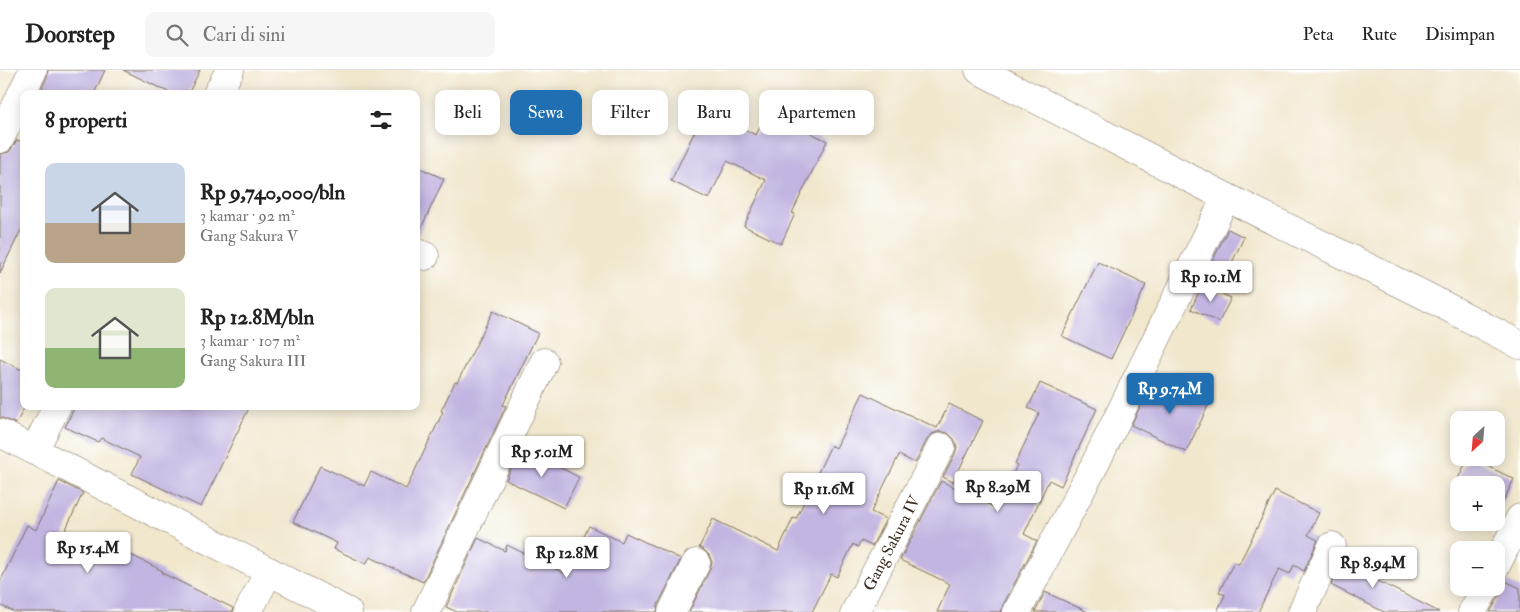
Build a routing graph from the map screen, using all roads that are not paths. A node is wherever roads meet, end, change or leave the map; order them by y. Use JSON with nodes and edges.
{"nodes":[{"id":1,"x":32,"y":70,"type":"edge"},
{"id":2,"x":230,"y":70,"type":"edge"},
{"id":3,"x":979,"y":70,"type":"edge"},
{"id":4,"x":23,"y":90,"type":"edge"},
{"id":5,"x":219,"y":90,"type":"edge"},
{"id":6,"x":20,"y":96,"type":"edge"},
{"id":7,"x":0,"y":139,"type":"edge"},
{"id":8,"x":1226,"y":197,"type":"junction"},
{"id":9,"x":1520,"y":345,"type":"edge"},
{"id":10,"x":544,"y":362,"type":"dead end"},
{"id":11,"x":55,"y":410,"type":"edge"},
{"id":12,"x":0,"y":434,"type":"edge"},
{"id":13,"x":941,"y":447,"type":"dead end"},
{"id":14,"x":34,"y":451,"type":"junction"},
{"id":15,"x":1520,"y":518,"type":"edge"},
{"id":16,"x":1332,"y":546,"type":"dead end"},
{"id":17,"x":1505,"y":548,"type":"edge"},
{"id":18,"x":696,"y":563,"type":"dead end"},
{"id":19,"x":269,"y":571,"type":"junction"},
{"id":20,"x":1481,"y":596,"type":"edge"},
{"id":21,"x":248,"y":612,"type":"edge"},
{"id":22,"x":348,"y":612,"type":"edge"},
{"id":23,"x":426,"y":612,"type":"edge"},
{"id":24,"x":672,"y":612,"type":"edge"},
{"id":25,"x":855,"y":612,"type":"edge"},
{"id":26,"x":1017,"y":612,"type":"edge"},
{"id":27,"x":1302,"y":612,"type":"edge"},
{"id":28,"x":1472,"y":612,"type":"edge"}],
"edges":[{"from":1,"to":4,"type":"street"},
{"from":2,"to":5,"type":"street"},
{"from":3,"to":8,"type":"street"},
{"from":6,"to":7,"type":"street"},
{"from":8,"to":9,"type":"street"},
{"from":8,"to":26,"type":"street"},
{"from":10,"to":23,"type":"street"},
{"from":11,"to":14,"type":"street"},
{"from":12,"to":14,"type":"street"},
{"from":13,"to":25,"type":"street","name":"Gang Sakura IV"},
{"from":14,"to":19,"type":"street"},
{"from":15,"to":17,"type":"street"},
{"from":16,"to":27,"type":"street"},
{"from":18,"to":24,"type":"street"},
{"from":19,"to":21,"type":"street"},
{"from":19,"to":22,"type":"street"},
{"from":20,"to":28,"type":"street"}]}
